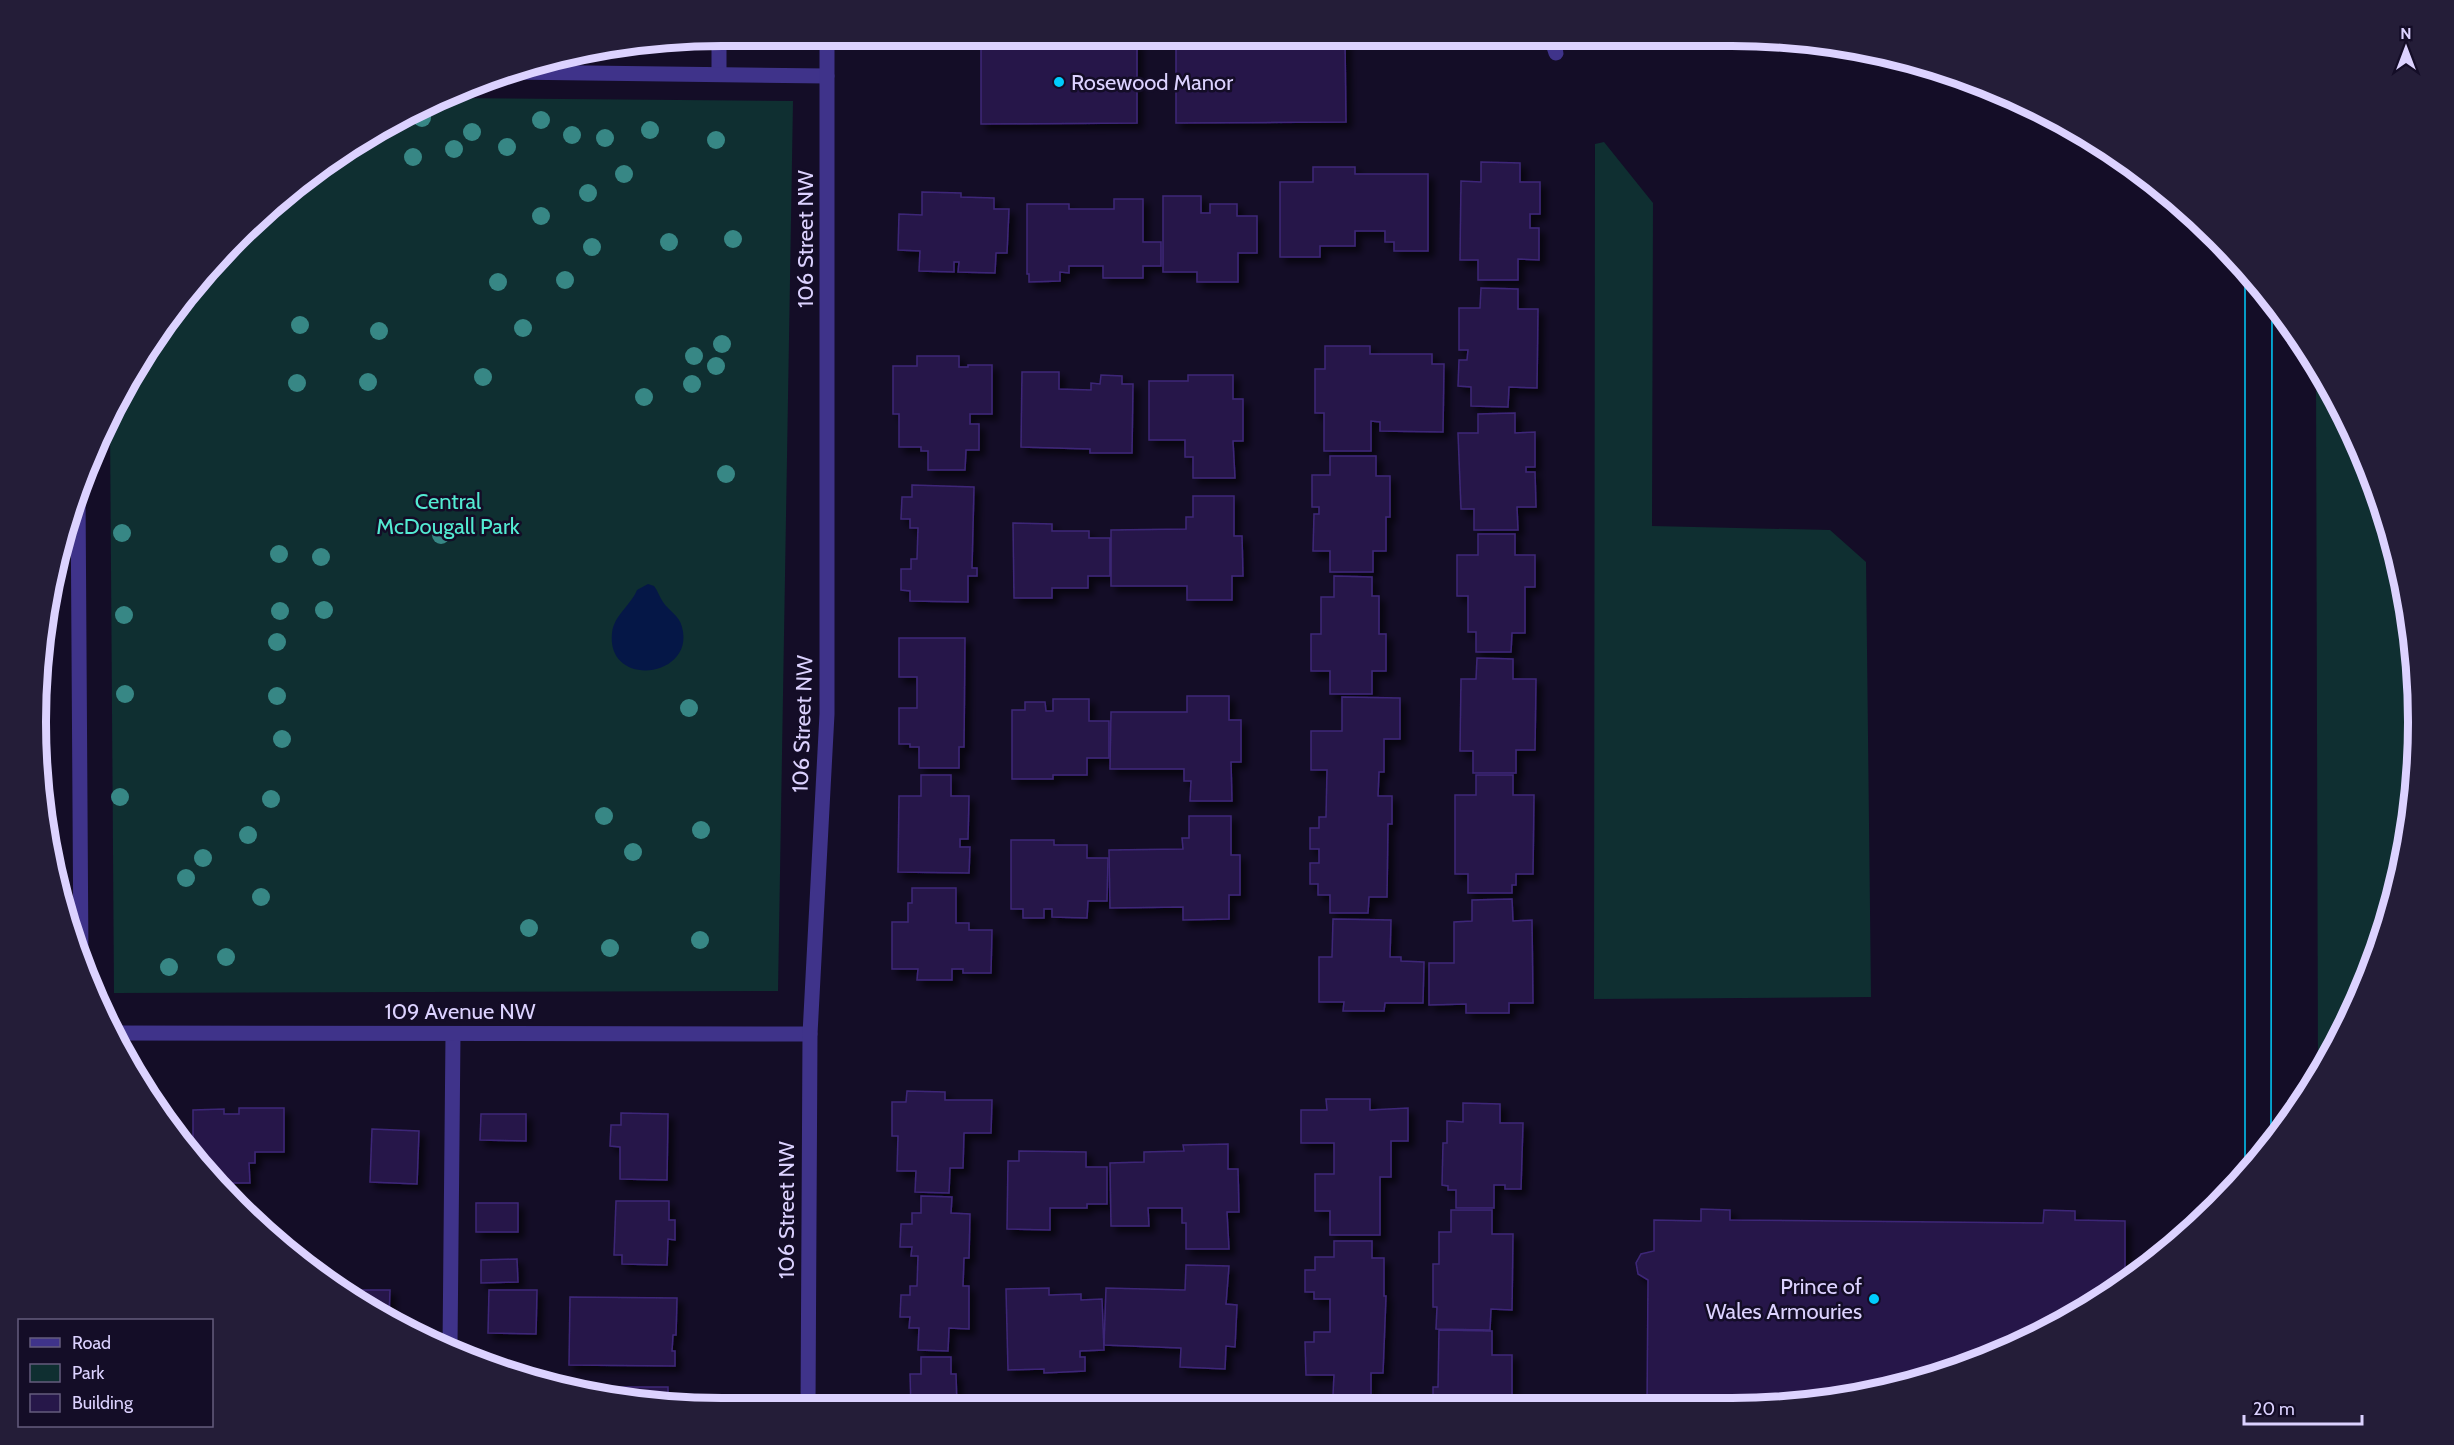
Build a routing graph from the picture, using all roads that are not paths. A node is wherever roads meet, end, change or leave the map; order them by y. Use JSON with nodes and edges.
{"nodes":[{"id":1,"x":719,"y":46,"type":"edge"},
{"id":2,"x":827,"y":46,"type":"edge"},
{"id":3,"x":540,"y":72,"type":"edge"},
{"id":4,"x":719,"y":74,"type":"junction"},
{"id":5,"x":827,"y":76,"type":"junction"},
{"id":6,"x":78,"y":519,"type":"edge"},
{"id":7,"x":81,"y":936,"type":"edge"},
{"id":8,"x":122,"y":1033,"type":"edge"},
{"id":9,"x":453,"y":1034,"type":"junction"},
{"id":10,"x":810,"y":1034,"type":"junction"},
{"id":11,"x":450,"y":1341,"type":"edge"},
{"id":12,"x":808,"y":1398,"type":"edge"}],
"edges":[{"from":1,"to":4,"type":"street"},
{"from":2,"to":5,"type":"street","name":"106 Street NW"},
{"from":3,"to":4,"type":"street"},
{"from":4,"to":5,"type":"street"},
{"from":5,"to":10,"type":"street","name":"106 Street NW"},
{"from":6,"to":7,"type":"street"},
{"from":8,"to":9,"type":"street","name":"109 Avenue NW"},
{"from":9,"to":10,"type":"street","name":"109 Avenue NW"},
{"from":9,"to":11,"type":"street"},
{"from":10,"to":12,"type":"street","name":"106 Street NW"}]}
